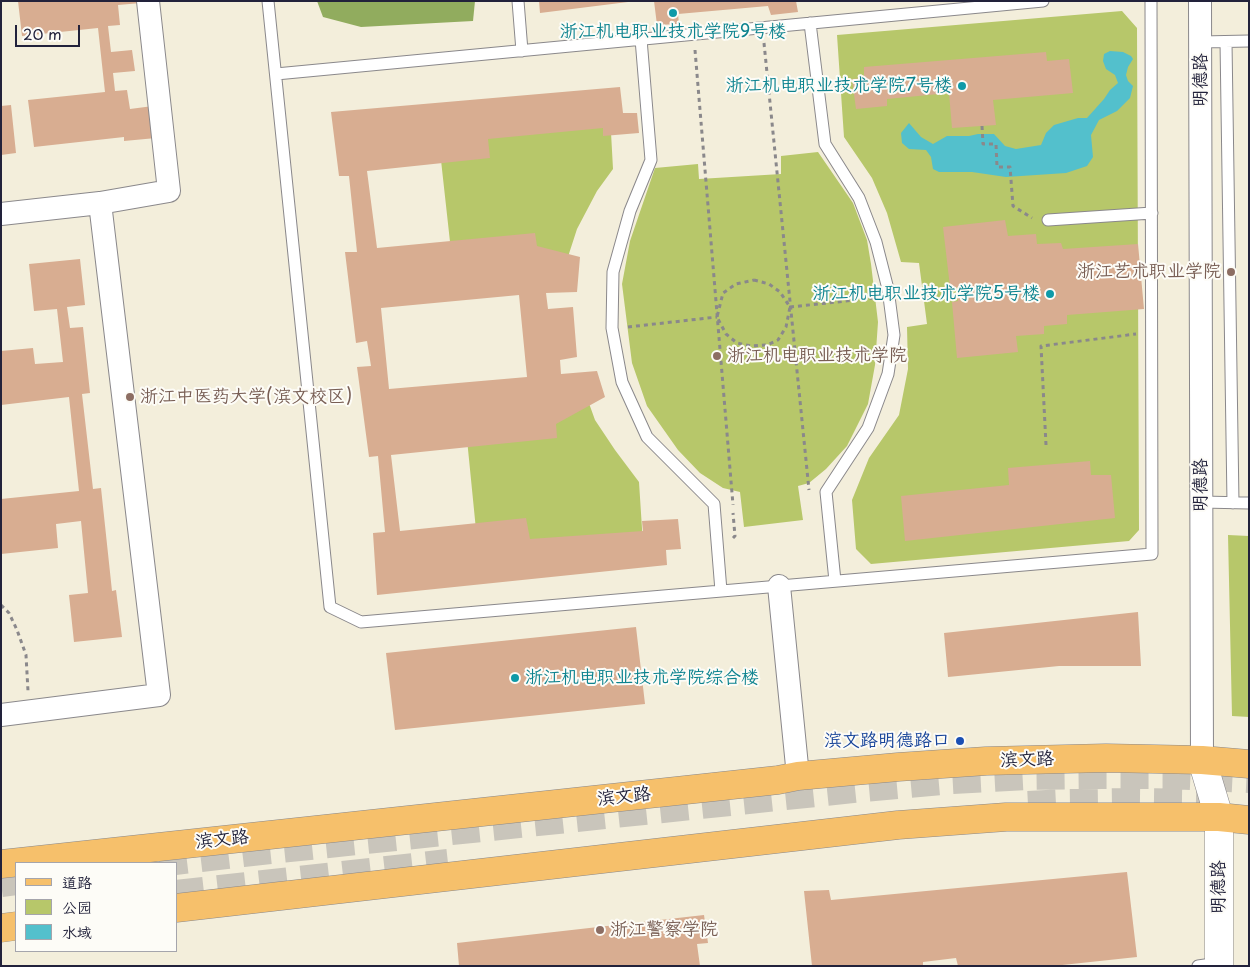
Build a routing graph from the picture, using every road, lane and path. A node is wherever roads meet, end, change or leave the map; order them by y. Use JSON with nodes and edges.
{"nodes":[{"id":1,"x":148,"y":1,"type":"edge"},
{"id":2,"x":268,"y":1,"type":"edge"},
{"id":3,"x":518,"y":1,"type":"edge"},
{"id":4,"x":1043,"y":1,"type":"edge"},
{"id":5,"x":1151,"y":1,"type":"edge"},
{"id":6,"x":1200,"y":1,"type":"edge"},
{"id":7,"x":936,"y":6,"type":"edge"},
{"id":8,"x":810,"y":23,"type":"junction"},
{"id":9,"x":762,"y":28,"type":"junction"},
{"id":10,"x":693,"y":34,"type":"junction"},
{"id":11,"x":641,"y":39,"type":"junction"},
{"id":12,"x":1249,"y":41,"type":"edge"},
{"id":13,"x":1201,"y":42,"type":"junction"},
{"id":14,"x":1226,"y":42,"type":"junction"},
{"id":15,"x":522,"y":51,"type":"junction"},
{"id":16,"x":276,"y":74,"type":"junction"},
{"id":17,"x":982,"y":128,"type":"dead end"},
{"id":18,"x":100,"y":203,"type":"junction"},
{"id":19,"x":1,"y":214,"type":"edge"},
{"id":20,"x":1152,"y":214,"type":"junction"},
{"id":21,"x":1048,"y":220,"type":"joint"},
{"id":22,"x":889,"y":297,"type":"junction"},
{"id":23,"x":790,"y":307,"type":"junction"},
{"id":24,"x":717,"y":317,"type":"junction"},
{"id":25,"x":612,"y":328,"type":"junction"},
{"id":26,"x":1152,"y":332,"type":"junction"},
{"id":27,"x":1046,"y":445,"type":"dead end"},
{"id":28,"x":809,"y":493,"type":"dead end"},
{"id":29,"x":1201,"y":502,"type":"junction"},
{"id":30,"x":1233,"y":503,"type":"junction"},
{"id":31,"x":1249,"y":503,"type":"edge"},
{"id":32,"x":718,"y":553,"type":"junction"},
{"id":33,"x":835,"y":581,"type":"junction"},
{"id":34,"x":779,"y":586,"type":"junction"},
{"id":35,"x":721,"y":591,"type":"junction"},
{"id":36,"x":1,"y":605,"type":"edge"},
{"id":37,"x":28,"y":712,"type":"junction"},
{"id":38,"x":1,"y":715,"type":"edge"},
{"id":39,"x":1202,"y":760,"type":"junction"},
{"id":40,"x":1249,"y":764,"type":"edge"},
{"id":41,"x":798,"y":776,"type":"junction"},
{"id":42,"x":1219,"y":816,"type":"junction"},
{"id":43,"x":1249,"y":820,"type":"edge"},
{"id":44,"x":15,"y":862,"type":"edge"},
{"id":45,"x":19,"y":862,"type":"edge"},
{"id":46,"x":1,"y":864,"type":"edge"},
{"id":47,"x":178,"y":908,"type":"edge"},
{"id":48,"x":15,"y":926,"type":"edge"},
{"id":49,"x":1,"y":928,"type":"edge"},
{"id":50,"x":1212,"y":965,"type":"edge"}],
"edges":[{"from":1,"to":18,"type":"street"},
{"from":2,"to":16,"type":"lane"},
{"from":3,"to":15,"type":"lane"},
{"from":4,"to":7,"type":"lane"},
{"from":5,"to":20,"type":"lane"},
{"from":6,"to":13,"type":"street","name":"明德路"},
{"from":7,"to":8,"type":"lane"},
{"from":8,"to":9,"type":"lane"},
{"from":8,"to":22,"type":"lane"},
{"from":9,"to":10,"type":"lane"},
{"from":9,"to":23,"type":"path"},
{"from":10,"to":11,"type":"lane"},
{"from":10,"to":24,"type":"path"},
{"from":11,"to":15,"type":"lane"},
{"from":11,"to":25,"type":"lane"},
{"from":12,"to":14,"type":"lane"},
{"from":13,"to":14,"type":"lane"},
{"from":13,"to":29,"type":"street","name":"明德路"},
{"from":14,"to":30,"type":"lane"},
{"from":15,"to":16,"type":"lane"},
{"from":16,"to":35,"type":"lane"},
{"from":17,"to":21,"type":"path"},
{"from":18,"to":19,"type":"street"},
{"from":18,"to":37,"type":"street"},
{"from":20,"to":21,"type":"lane"},
{"from":20,"to":26,"type":"lane"},
{"from":22,"to":23,"type":"path"},
{"from":22,"to":33,"type":"lane"},
{"from":23,"to":24,"type":"path"},
{"from":23,"to":24,"type":"path"},
{"from":23,"to":28,"type":"path"},
{"from":24,"to":25,"type":"path"},
{"from":24,"to":32,"type":"path"},
{"from":25,"to":32,"type":"lane"},
{"from":26,"to":27,"type":"path"},
{"from":26,"to":33,"type":"lane"},
{"from":29,"to":30,"type":"lane"},
{"from":29,"to":39,"type":"street","name":"明德路"},
{"from":30,"to":31,"type":"lane"},
{"from":32,"to":35,"type":"lane"},
{"from":33,"to":34,"type":"lane"},
{"from":34,"to":35,"type":"lane"},
{"from":34,"to":41,"type":"street"},
{"from":36,"to":37,"type":"path"},
{"from":37,"to":38,"type":"street"},
{"from":39,"to":40,"type":"main road","name":"滨文路"},
{"from":39,"to":41,"type":"main road","name":"滨文路"},
{"from":39,"to":42,"type":"street","name":"明德路"},
{"from":41,"to":45,"type":"main road","name":"滨文路"},
{"from":42,"to":43,"type":"main road"},
{"from":42,"to":47,"type":"main road"},
{"from":42,"to":50,"type":"street","name":"明德路"},
{"from":44,"to":46,"type":"main road","name":"滨文路"},
{"from":48,"to":49,"type":"main road"}]}
